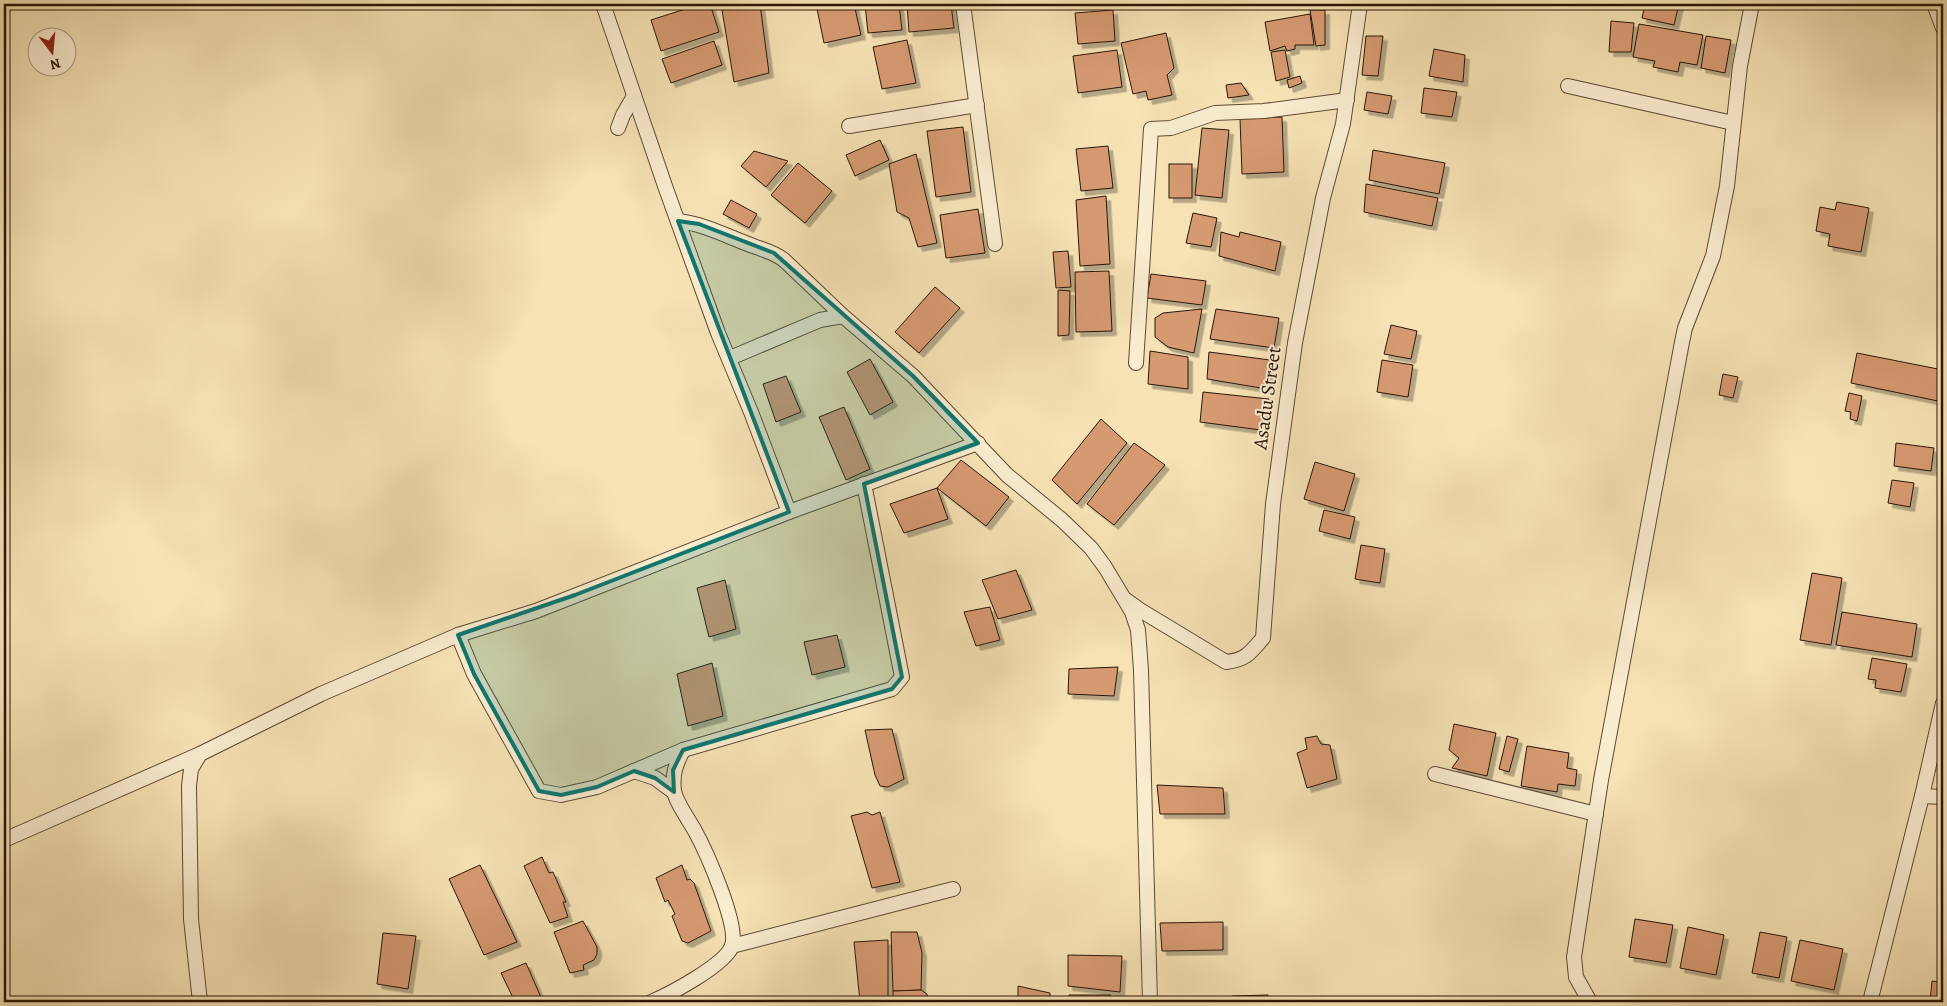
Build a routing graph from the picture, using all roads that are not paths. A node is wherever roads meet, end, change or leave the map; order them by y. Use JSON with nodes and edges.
{"nodes":[{"id":1,"x":605,"y":4,"type":"edge"},
{"id":2,"x":963,"y":4,"type":"edge"},
{"id":3,"x":1360,"y":4,"type":"edge"},
{"id":4,"x":1752,"y":4,"type":"edge"},
{"id":5,"x":1934,"y":4,"type":"edge"},
{"id":6,"x":1943,"y":28,"type":"edge"},
{"id":7,"x":1568,"y":86,"type":"dead end"},
{"id":8,"x":634,"y":96,"type":"junction"},
{"id":9,"x":1347,"y":100,"type":"junction"},
{"id":10,"x":976,"y":105,"type":"junction"},
{"id":11,"x":1733,"y":123,"type":"junction"},
{"id":12,"x":849,"y":126,"type":"dead end"},
{"id":13,"x":618,"y":128,"type":"dead end"},
{"id":14,"x":678,"y":221,"type":"junction"},
{"id":15,"x":995,"y":244,"type":"dead end"},
{"id":16,"x":843,"y":316,"type":"junction"},
{"id":17,"x":730,"y":358,"type":"junction"},
{"id":18,"x":1136,"y":363,"type":"dead end"},
{"id":19,"x":978,"y":443,"type":"junction"},
{"id":20,"x":864,"y":484,"type":"junction"},
{"id":21,"x":789,"y":512,"type":"junction"},
{"id":22,"x":1125,"y":599,"type":"junction"},
{"id":23,"x":458,"y":635,"type":"junction"},
{"id":24,"x":1943,"y":703,"type":"edge"},
{"id":25,"x":682,"y":750,"type":"junction"},
{"id":26,"x":200,"y":754,"type":"junction"},
{"id":27,"x":634,"y":771,"type":"junction"},
{"id":28,"x":1435,"y":774,"type":"dead end"},
{"id":29,"x":674,"y":792,"type":"junction"},
{"id":30,"x":1922,"y":796,"type":"junction"},
{"id":31,"x":1943,"y":797,"type":"edge"},
{"id":32,"x":1596,"y":814,"type":"junction"},
{"id":33,"x":4,"y":840,"type":"edge"},
{"id":34,"x":953,"y":889,"type":"dead end"},
{"id":35,"x":732,"y":946,"type":"junction"},
{"id":36,"x":200,"y":1002,"type":"edge"},
{"id":37,"x":651,"y":1002,"type":"edge"},
{"id":38,"x":1150,"y":1002,"type":"edge"},
{"id":39,"x":1590,"y":1002,"type":"edge"},
{"id":40,"x":1870,"y":1002,"type":"edge"}],
"edges":[{"from":1,"to":8,"type":"street"},
{"from":2,"to":10,"type":"street"},
{"from":3,"to":9,"type":"street","name":"Asadu Street"},
{"from":4,"to":11,"type":"street"},
{"from":5,"to":6,"type":"street"},
{"from":7,"to":11,"type":"street"},
{"from":8,"to":13,"type":"street"},
{"from":8,"to":14,"type":"street"},
{"from":9,"to":18,"type":"street"},
{"from":9,"to":22,"type":"street","name":"Asadu Street"},
{"from":10,"to":12,"type":"street"},
{"from":10,"to":15,"type":"street"},
{"from":11,"to":32,"type":"street"},
{"from":14,"to":16,"type":"street"},
{"from":14,"to":17,"type":"street"},
{"from":16,"to":17,"type":"street"},
{"from":16,"to":19,"type":"street"},
{"from":17,"to":21,"type":"street"},
{"from":19,"to":20,"type":"street"},
{"from":19,"to":22,"type":"street"},
{"from":20,"to":21,"type":"street"},
{"from":20,"to":25,"type":"street"},
{"from":21,"to":23,"type":"street"},
{"from":22,"to":38,"type":"street"},
{"from":23,"to":26,"type":"street"},
{"from":23,"to":27,"type":"street"},
{"from":24,"to":30,"type":"street"},
{"from":25,"to":27,"type":"street"},
{"from":25,"to":29,"type":"street"},
{"from":26,"to":33,"type":"street"},
{"from":26,"to":36,"type":"street"},
{"from":27,"to":29,"type":"street"},
{"from":28,"to":32,"type":"street"},
{"from":29,"to":35,"type":"street"},
{"from":30,"to":31,"type":"street"},
{"from":30,"to":40,"type":"street"},
{"from":32,"to":39,"type":"street"},
{"from":34,"to":35,"type":"street"},
{"from":35,"to":37,"type":"street"}]}
